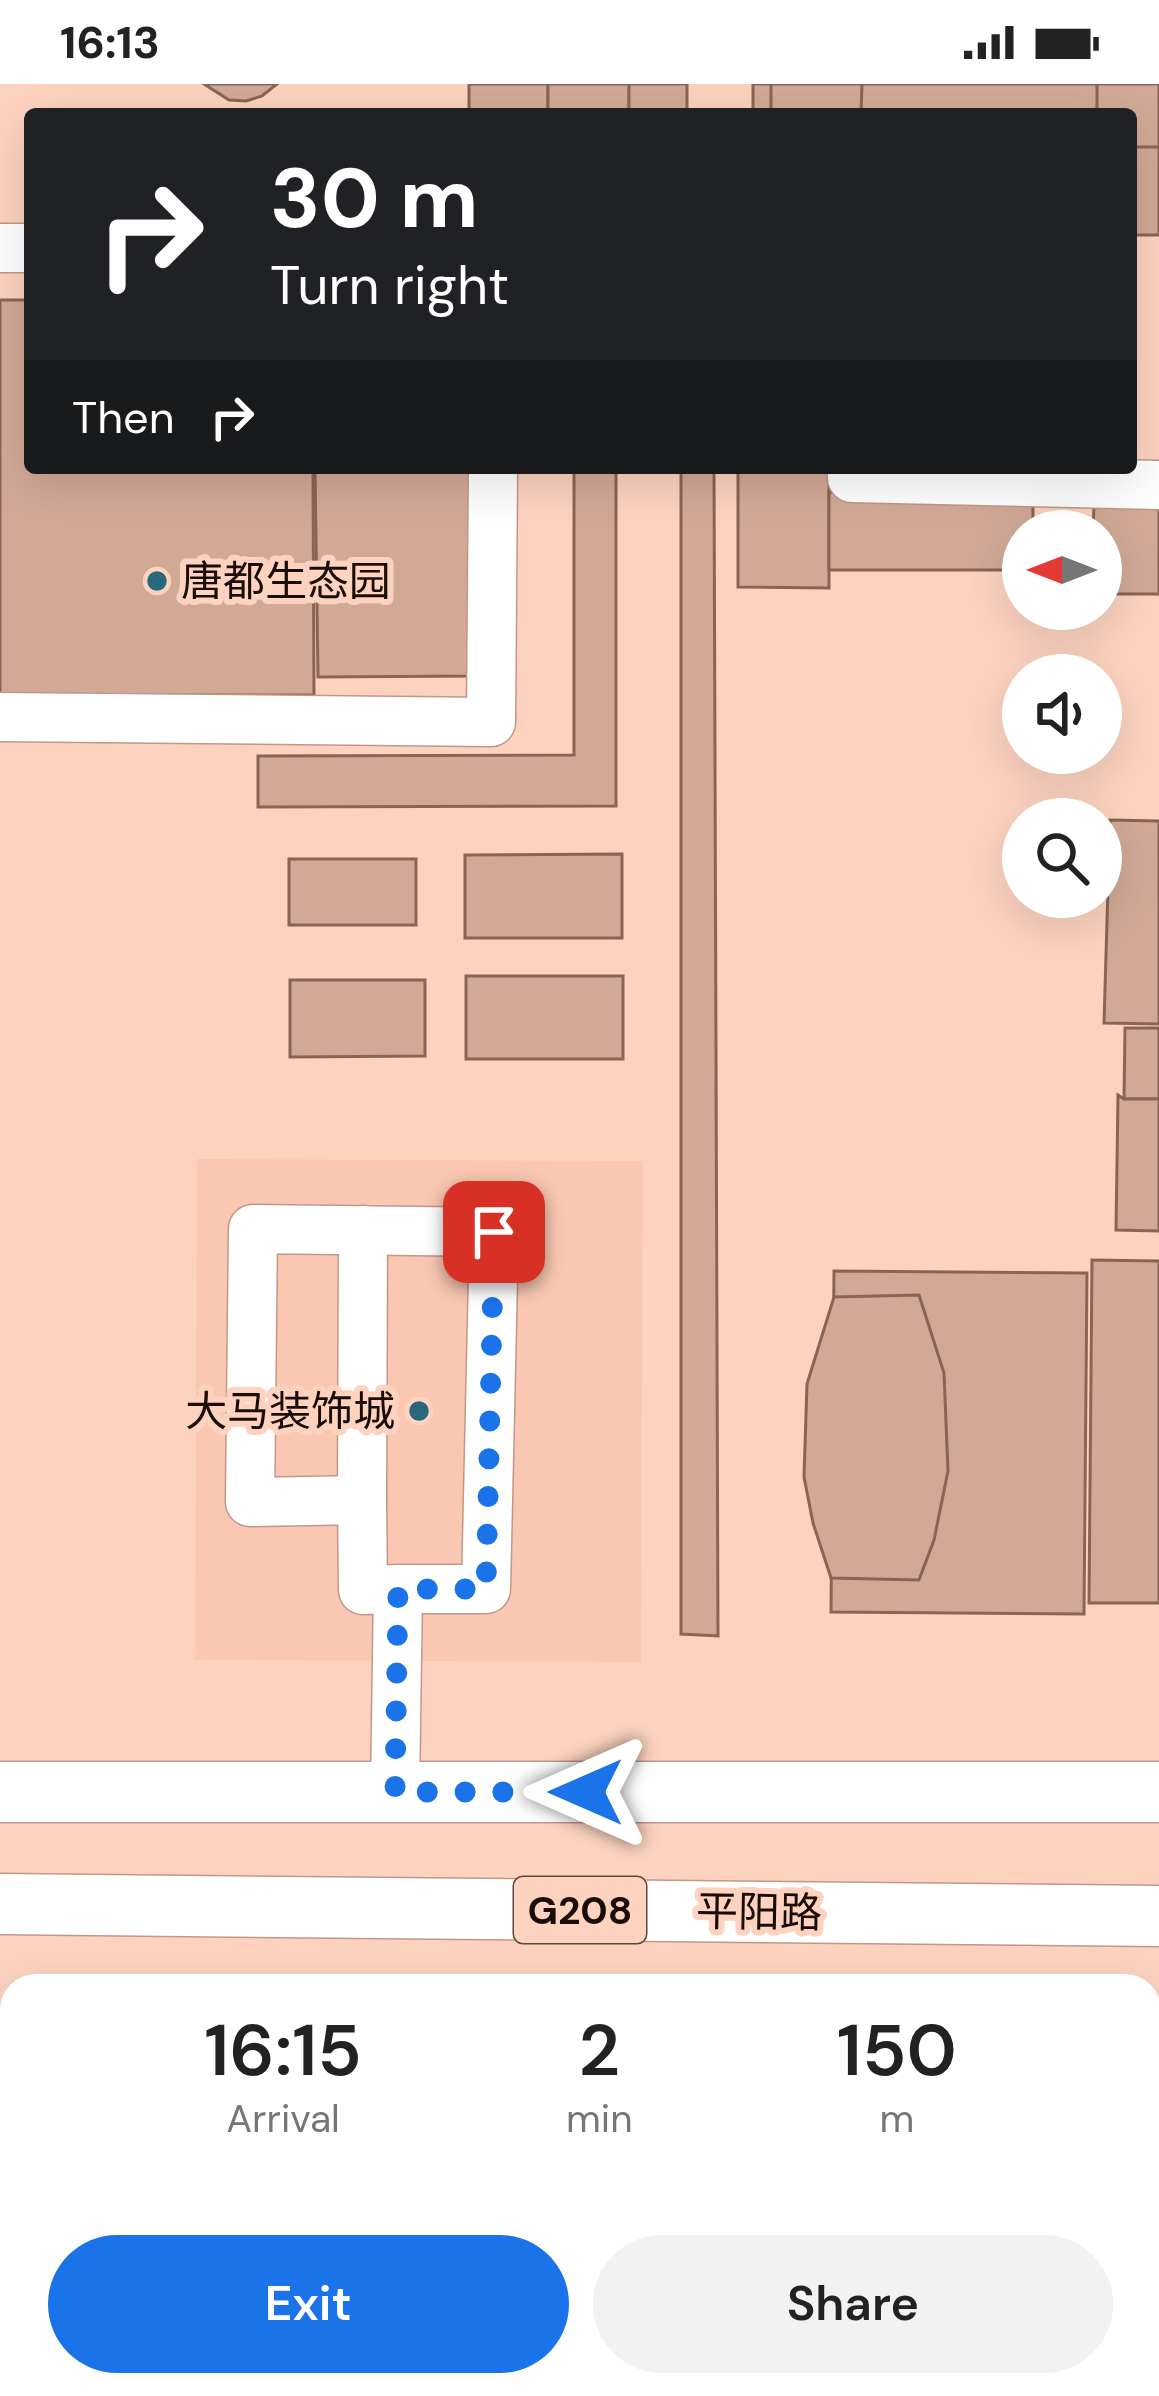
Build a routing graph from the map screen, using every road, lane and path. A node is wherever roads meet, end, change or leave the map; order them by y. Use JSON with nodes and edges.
{"nodes":[{"id":1,"x":493,"y":474,"type":"edge"},
{"id":2,"x":852,"y":474,"type":"edge"},
{"id":3,"x":1159,"y":485,"type":"edge"},
{"id":4,"x":0,"y":717,"type":"edge"},
{"id":5,"x":363,"y":1230,"type":"junction"},
{"id":6,"x":362,"y":1500,"type":"junction"},
{"id":7,"x":398,"y":1589,"type":"junction"},
{"id":8,"x":0,"y":1792,"type":"edge"},
{"id":9,"x":395,"y":1792,"type":"junction"},
{"id":10,"x":1159,"y":1792,"type":"edge"},
{"id":11,"x":0,"y":1904,"type":"edge"},
{"id":12,"x":1159,"y":1916,"type":"edge"}],
"edges":[{"from":1,"to":4,"type":"street"},
{"from":2,"to":3,"type":"street"},
{"from":5,"to":6,"type":"street"},
{"from":5,"to":6,"type":"street"},
{"from":5,"to":7,"type":"street"},
{"from":6,"to":7,"type":"street"},
{"from":7,"to":9,"type":"street"},
{"from":8,"to":9,"type":"main road"},
{"from":9,"to":10,"type":"main road"},
{"from":11,"to":12,"type":"main road","name":"平阳路","number":"G208"}]}
